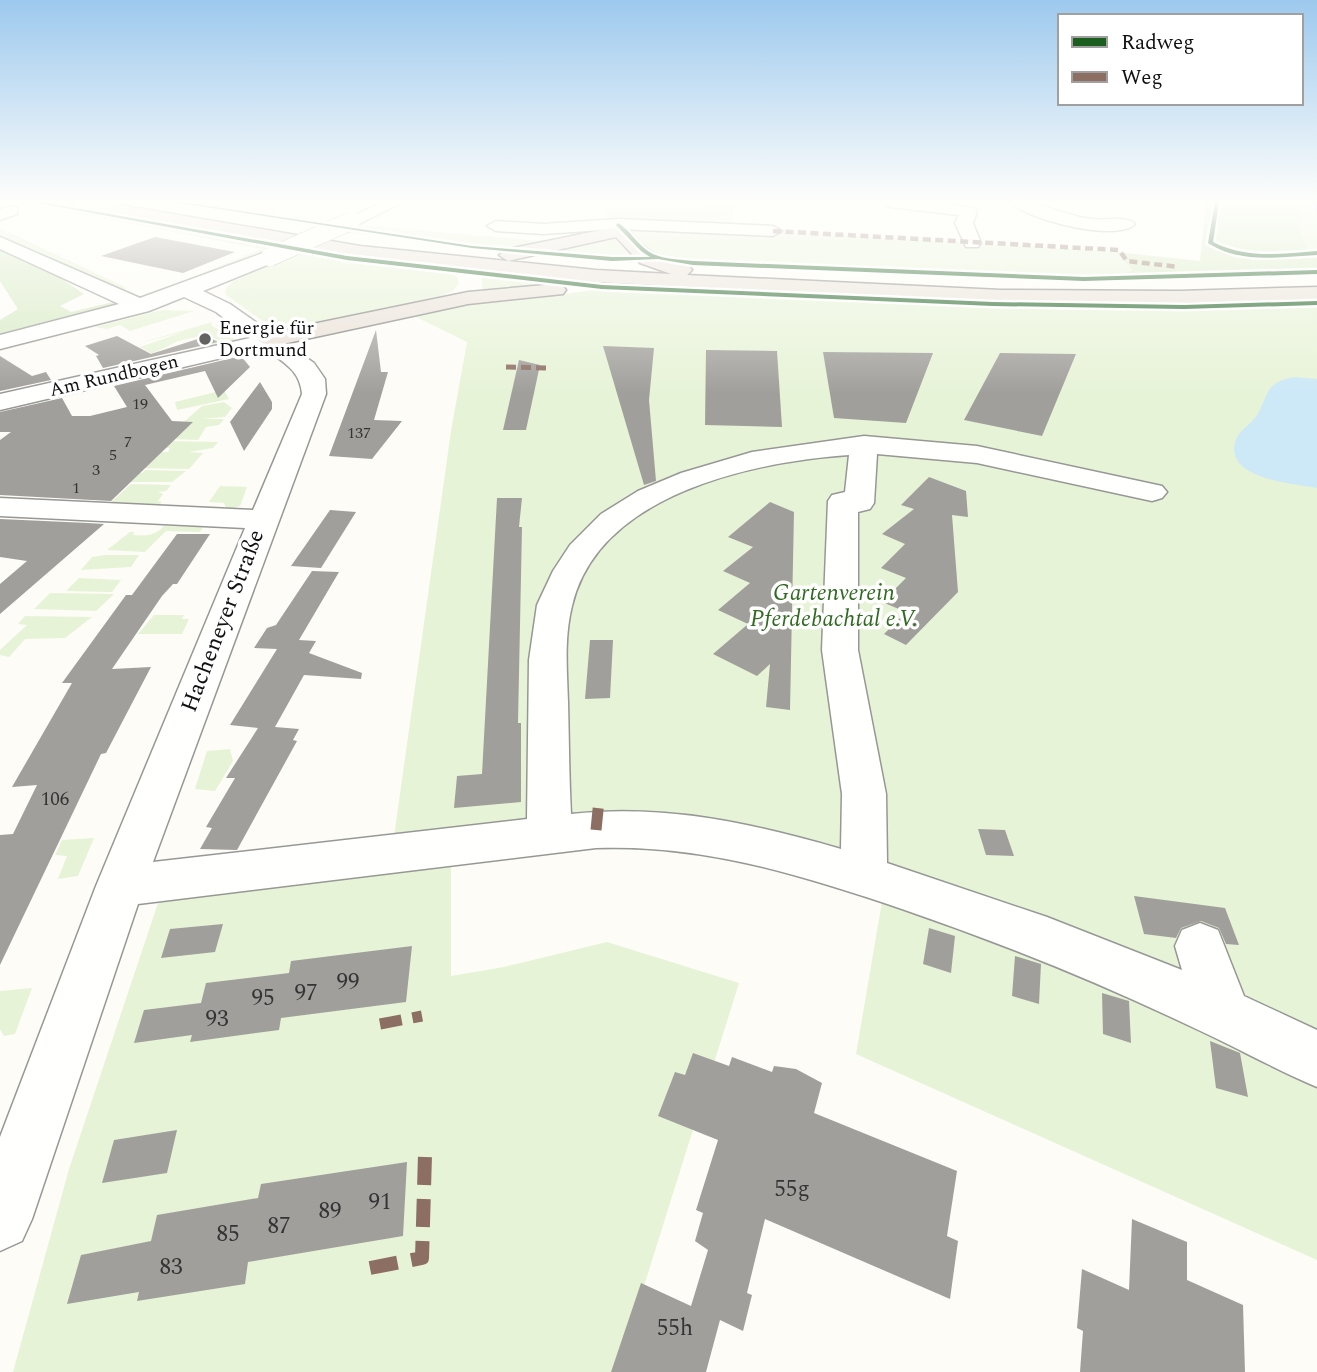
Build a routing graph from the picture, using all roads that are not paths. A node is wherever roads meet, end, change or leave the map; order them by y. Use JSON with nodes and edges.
{"nodes":[{"id":1,"x":52,"y":266,"type":"edge"},
{"id":2,"x":249,"y":266,"type":"edge"},
{"id":3,"x":452,"y":266,"type":"edge"},
{"id":4,"x":491,"y":266,"type":"edge"},
{"id":5,"x":618,"y":266,"type":"edge"},
{"id":6,"x":662,"y":266,"type":"edge"},
{"id":7,"x":691,"y":271,"type":"junction"},
{"id":8,"x":645,"y":279,"type":"junction"},
{"id":9,"x":1317,"y":281,"type":"edge"},
{"id":10,"x":1286,"y":289,"type":"junction"},
{"id":11,"x":189,"y":292,"type":"junction"},
{"id":12,"x":1317,"y":293,"type":"edge"},
{"id":13,"x":432,"y":305,"type":"junction"},
{"id":14,"x":142,"y":307,"type":"junction"},
{"id":15,"x":269,"y":340,"type":"junction"},
{"id":16,"x":0,"y":342,"type":"edge"},
{"id":17,"x":9,"y":404,"type":"edge"},
{"id":18,"x":864,"y":444,"type":"junction"},
{"id":19,"x":1152,"y":492,"type":"dead end"},
{"id":20,"x":0,"y":507,"type":"edge"},
{"id":21,"x":263,"y":520,"type":"junction"},
{"id":22,"x":550,"y":834,"type":"junction"},
{"id":23,"x":864,"y":876,"type":"junction"},
{"id":24,"x":120,"y":886,"type":"junction"},
{"id":25,"x":1200,"y":946,"type":"dead end"},
{"id":26,"x":1223,"y":1012,"type":"junction"},
{"id":27,"x":1317,"y":1059,"type":"edge"},
{"id":28,"x":0,"y":1220,"type":"edge"}],
"edges":[{"from":1,"to":14,"type":"street"},
{"from":2,"to":11,"type":"street","bridge":true},
{"from":3,"to":13,"type":"highway"},
{"from":4,"to":8,"type":"highway"},
{"from":5,"to":7,"type":"highway"},
{"from":6,"to":7,"type":"highway"},
{"from":7,"to":10,"type":"highway"},
{"from":8,"to":10,"type":"highway"},
{"from":8,"to":13,"type":"highway"},
{"from":9,"to":10,"type":"highway"},
{"from":10,"to":12,"type":"highway"},
{"from":11,"to":14,"type":"street"},
{"from":11,"to":15,"type":"street","name":"Hacheneyer Straße"},
{"from":13,"to":15,"type":"highway"},
{"from":14,"to":16,"type":"street"},
{"from":15,"to":17,"type":"street","name":"Am Rundbogen"},
{"from":15,"to":21,"type":"street","name":"Hacheneyer Straße"},
{"from":18,"to":19,"type":"street"},
{"from":18,"to":22,"type":"street"},
{"from":18,"to":23,"type":"street"},
{"from":20,"to":21,"type":"street"},
{"from":21,"to":24,"type":"street","name":"Hacheneyer Straße"},
{"from":22,"to":23,"type":"street"},
{"from":22,"to":24,"type":"street"},
{"from":23,"to":26,"type":"street"},
{"from":24,"to":28,"type":"street","name":"Hacheneyer Straße"},
{"from":25,"to":26,"type":"street"},
{"from":26,"to":27,"type":"street"}]}
